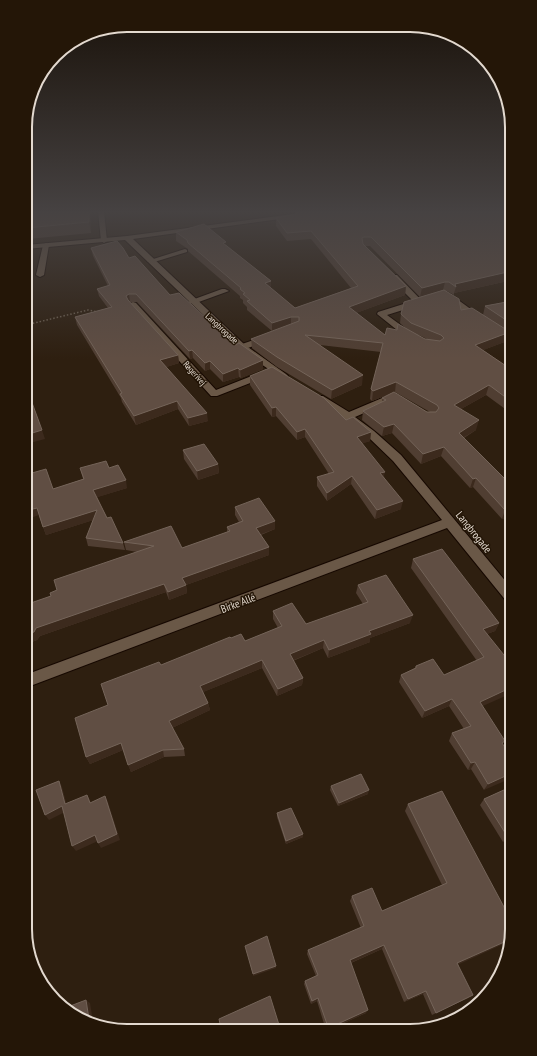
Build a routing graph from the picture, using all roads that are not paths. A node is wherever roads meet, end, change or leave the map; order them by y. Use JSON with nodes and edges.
{"nodes":[{"id":1,"x":43,"y":260,"type":"edge"},
{"id":2,"x":150,"y":261,"type":"edge"},
{"id":3,"x":387,"y":270,"type":"edge"},
{"id":4,"x":40,"y":275,"type":"dead end"},
{"id":5,"x":225,"y":291,"type":"dead end"},
{"id":6,"x":437,"y":296,"type":"edge"},
{"id":7,"x":193,"y":301,"type":"junction"},
{"id":8,"x":133,"y":305,"type":"edge"},
{"id":9,"x":505,"y":335,"type":"edge"},
{"id":10,"x":272,"y":337,"type":"edge"},
{"id":11,"x":421,"y":341,"type":"edge"},
{"id":12,"x":242,"y":347,"type":"junction"},
{"id":13,"x":273,"y":370,"type":"junction"},
{"id":14,"x":294,"y":382,"type":"edge"},
{"id":15,"x":307,"y":391,"type":"edge"},
{"id":16,"x":406,"y":403,"type":"edge"},
{"id":17,"x":348,"y":416,"type":"junction"},
{"id":18,"x":450,"y":522,"type":"junction"},
{"id":19,"x":505,"y":589,"type":"edge"},
{"id":20,"x":32,"y":679,"type":"edge"}],
"edges":[{"from":1,"to":4,"type":"lane"},
{"from":2,"to":7,"type":"street","name":"Langbrogade"},
{"from":3,"to":11,"type":"street"},
{"from":5,"to":7,"type":"lane"},
{"from":6,"to":9,"type":"street"},
{"from":7,"to":12,"type":"street","name":"Langbrogade"},
{"from":8,"to":13,"type":"street","name":"Røgerivej"},
{"from":10,"to":12,"type":"lane"},
{"from":12,"to":13,"type":"street","name":"Langbrogade"},
{"from":13,"to":14,"type":"street","name":"Langbrogade"},
{"from":15,"to":17,"type":"street","name":"Langbrogade"},
{"from":16,"to":17,"type":"street"},
{"from":17,"to":18,"type":"street","name":"Langbrogade"},
{"from":18,"to":19,"type":"street","name":"Langbrogade"},
{"from":18,"to":20,"type":"street","name":"Birke Allé"}]}
